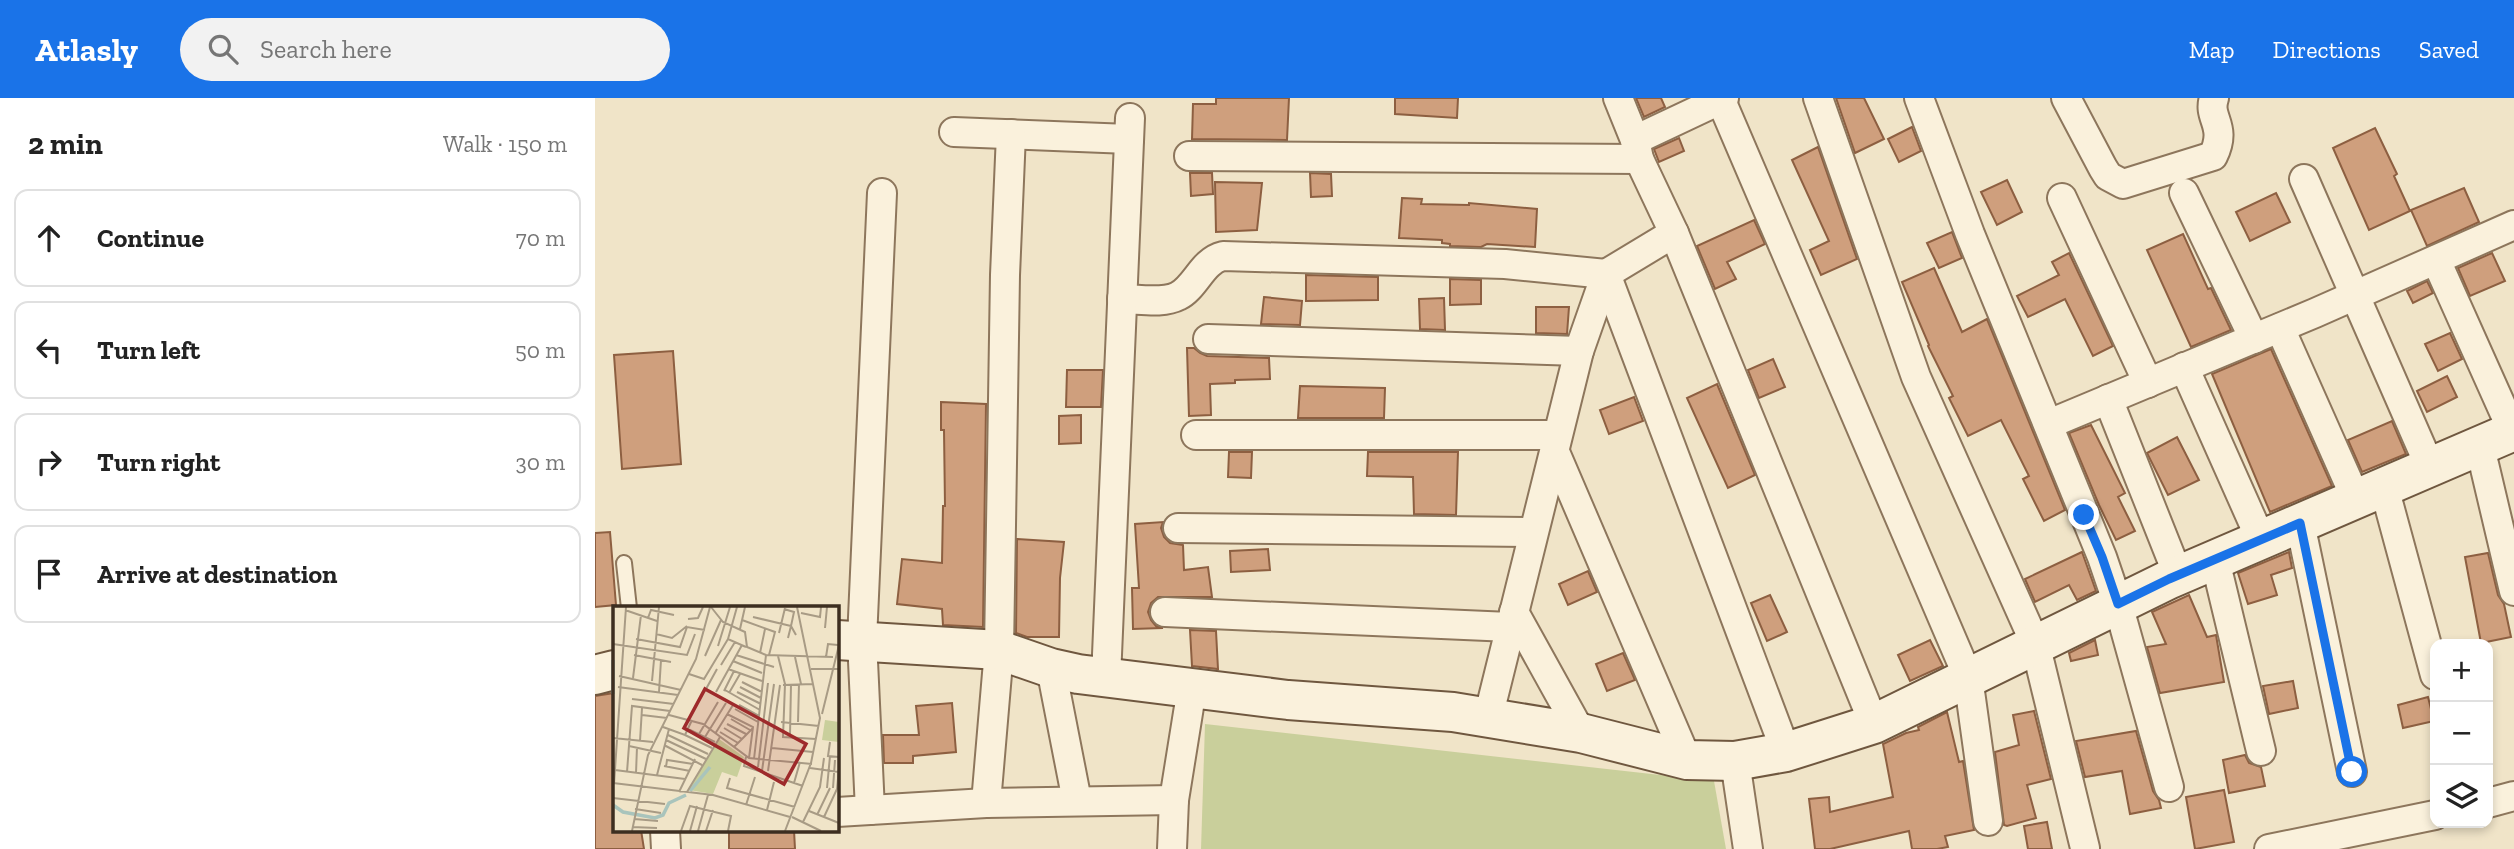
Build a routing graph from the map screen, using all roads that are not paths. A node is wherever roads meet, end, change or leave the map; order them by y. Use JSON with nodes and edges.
{"nodes":[{"id":1,"x":1618,"y":98,"type":"edge"},
{"id":2,"x":1818,"y":98,"type":"edge"},
{"id":3,"x":1919,"y":98,"type":"edge"},
{"id":4,"x":2066,"y":98,"type":"edge"},
{"id":5,"x":1722,"y":99,"type":"edge"},
{"id":6,"x":2213,"y":99,"type":"edge"},
{"id":7,"x":954,"y":132,"type":"dead end"},
{"id":8,"x":1011,"y":134,"type":"junction"},
{"id":9,"x":1637,"y":149,"type":"junction"},
{"id":10,"x":1189,"y":156,"type":"dead end"},
{"id":11,"x":2304,"y":179,"type":"dead end"},
{"id":12,"x":882,"y":193,"type":"dead end"},
{"id":13,"x":2184,"y":193,"type":"dead end"},
{"id":14,"x":2062,"y":198,"type":"dead end"},
{"id":15,"x":2514,"y":225,"type":"edge"},
{"id":16,"x":1674,"y":233,"type":"junction"},
{"id":17,"x":2436,"y":260,"type":"junction"},
{"id":18,"x":1606,"y":274,"type":"junction"},
{"id":19,"x":2354,"y":296,"type":"junction"},
{"id":20,"x":1122,"y":299,"type":"junction"},
{"id":21,"x":2280,"y":328,"type":"junction"},
{"id":22,"x":1208,"y":339,"type":"dead end"},
{"id":23,"x":2254,"y":339,"type":"junction"},
{"id":24,"x":1579,"y":351,"type":"junction"},
{"id":25,"x":2185,"y":368,"type":"junction"},
{"id":26,"x":2148,"y":383,"type":"junction"},
{"id":27,"x":2108,"y":399,"type":"junction"},
{"id":28,"x":2049,"y":424,"type":"junction"},
{"id":29,"x":1196,"y":435,"type":"dead end"},
{"id":30,"x":2502,"y":437,"type":"edge"},
{"id":31,"x":1556,"y":443,"type":"junction"},
{"id":32,"x":2430,"y":467,"type":"junction"},
{"id":33,"x":2370,"y":493,"type":"junction"},
{"id":34,"x":2300,"y":523,"type":"junction"},
{"id":35,"x":1178,"y":528,"type":"dead end"},
{"id":36,"x":1533,"y":532,"type":"junction"},
{"id":37,"x":2261,"y":540,"type":"junction"},
{"id":38,"x":2215,"y":560,"type":"junction"},
{"id":39,"x":624,"y":563,"type":"dead end"},
{"id":40,"x":2178,"y":575,"type":"junction"},
{"id":41,"x":2514,"y":591,"type":"edge"},
{"id":42,"x":2118,"y":604,"type":"junction"},
{"id":43,"x":629,"y":606,"type":"edge"},
{"id":44,"x":1165,"y":612,"type":"dead end"},
{"id":45,"x":1512,"y":619,"type":"junction"},
{"id":46,"x":849,"y":640,"type":"edge"},
{"id":47,"x":2035,"y":643,"type":"junction"},
{"id":48,"x":999,"y":650,"type":"junction"},
{"id":49,"x":2430,"y":661,"type":"edge"},
{"id":50,"x":1051,"y":668,"type":"junction"},
{"id":51,"x":613,"y":670,"type":"edge"},
{"id":52,"x":595,"y":675,"type":"edge"},
{"id":53,"x":1106,"y":677,"type":"junction"},
{"id":54,"x":1968,"y":677,"type":"junction"},
{"id":55,"x":1192,"y":688,"type":"junction"},
{"id":56,"x":1488,"y":718,"type":"junction"},
{"id":57,"x":1874,"y":723,"type":"junction"},
{"id":58,"x":1581,"y":733,"type":"junction"},
{"id":59,"x":2261,"y":751,"type":"dead end"},
{"id":60,"x":1786,"y":752,"type":"junction"},
{"id":61,"x":1687,"y":760,"type":"junction"},
{"id":62,"x":1735,"y":761,"type":"junction"},
{"id":63,"x":2352,"y":772,"type":"dead end"},
{"id":64,"x":2169,"y":786,"type":"dead end"},
{"id":65,"x":2514,"y":796,"type":"edge"},
{"id":66,"x":1077,"y":800,"type":"junction"},
{"id":67,"x":1174,"y":800,"type":"junction"},
{"id":68,"x":2493,"y":802,"type":"edge"},
{"id":69,"x":986,"y":803,"type":"junction"},
{"id":70,"x":870,"y":810,"type":"junction"},
{"id":71,"x":838,"y":812,"type":"edge"},
{"id":72,"x":2430,"y":816,"type":"edge"},
{"id":73,"x":1988,"y":821,"type":"dead end"},
{"id":74,"x":2085,"y":848,"type":"edge"},
{"id":75,"x":1172,"y":849,"type":"edge"},
{"id":76,"x":1748,"y":849,"type":"edge"},
{"id":77,"x":2269,"y":849,"type":"edge"}],
"edges":[{"from":1,"to":9,"type":"street"},
{"from":2,"to":47,"type":"street"},
{"from":3,"to":28,"type":"street"},
{"from":4,"to":6,"type":"street"},
{"from":5,"to":9,"type":"street"},
{"from":5,"to":54,"type":"street"},
{"from":7,"to":8,"type":"street"},
{"from":8,"to":20,"type":"street"},
{"from":8,"to":48,"type":"street"},
{"from":9,"to":10,"type":"street"},
{"from":9,"to":16,"type":"street"},
{"from":11,"to":19,"type":"street"},
{"from":12,"to":46,"type":"street"},
{"from":13,"to":23,"type":"street"},
{"from":14,"to":26,"type":"street"},
{"from":15,"to":17,"type":"street"},
{"from":16,"to":18,"type":"street"},
{"from":16,"to":57,"type":"street"},
{"from":17,"to":19,"type":"street"},
{"from":17,"to":30,"type":"street"},
{"from":18,"to":20,"type":"street"},
{"from":18,"to":24,"type":"street"},
{"from":18,"to":60,"type":"street"},
{"from":19,"to":21,"type":"street"},
{"from":19,"to":32,"type":"street"},
{"from":20,"to":53,"type":"street"},
{"from":21,"to":23,"type":"street"},
{"from":21,"to":33,"type":"street"},
{"from":22,"to":24,"type":"street"},
{"from":23,"to":25,"type":"street"},
{"from":24,"to":31,"type":"street"},
{"from":25,"to":26,"type":"street"},
{"from":25,"to":37,"type":"street"},
{"from":26,"to":27,"type":"street"},
{"from":27,"to":28,"type":"street"},
{"from":27,"to":40,"type":"street"},
{"from":28,"to":42,"type":"street"},
{"from":29,"to":31,"type":"street"},
{"from":30,"to":32,"type":"street"},
{"from":30,"to":41,"type":"street"},
{"from":31,"to":36,"type":"street"},
{"from":31,"to":61,"type":"street"},
{"from":32,"to":33,"type":"street"},
{"from":33,"to":34,"type":"street"},
{"from":33,"to":49,"type":"street"},
{"from":34,"to":37,"type":"street"},
{"from":34,"to":63,"type":"street"},
{"from":35,"to":36,"type":"street"},
{"from":36,"to":45,"type":"street"},
{"from":37,"to":38,"type":"street"},
{"from":38,"to":40,"type":"street"},
{"from":38,"to":59,"type":"street"},
{"from":39,"to":43,"type":"lane"},
{"from":40,"to":42,"type":"street"},
{"from":42,"to":47,"type":"street"},
{"from":42,"to":64,"type":"street"},
{"from":44,"to":45,"type":"street"},
{"from":45,"to":56,"type":"street"},
{"from":45,"to":58,"type":"street"},
{"from":46,"to":48,"type":"street"},
{"from":46,"to":70,"type":"street"},
{"from":47,"to":54,"type":"street"},
{"from":47,"to":74,"type":"street"},
{"from":48,"to":50,"type":"street"},
{"from":48,"to":69,"type":"street"},
{"from":50,"to":53,"type":"street"},
{"from":50,"to":66,"type":"street"},
{"from":51,"to":52,"type":"street"},
{"from":53,"to":55,"type":"street"},
{"from":54,"to":57,"type":"street"},
{"from":54,"to":73,"type":"street"},
{"from":55,"to":56,"type":"street"},
{"from":55,"to":67,"type":"street"},
{"from":56,"to":58,"type":"street"},
{"from":57,"to":60,"type":"street"},
{"from":58,"to":61,"type":"street"},
{"from":60,"to":62,"type":"street"},
{"from":61,"to":62,"type":"street"},
{"from":62,"to":76,"type":"street"},
{"from":65,"to":68,"type":"street"},
{"from":66,"to":67,"type":"street"},
{"from":66,"to":69,"type":"street"},
{"from":67,"to":75,"type":"street"},
{"from":69,"to":70,"type":"street"},
{"from":70,"to":71,"type":"street"},
{"from":72,"to":77,"type":"street"}]}
